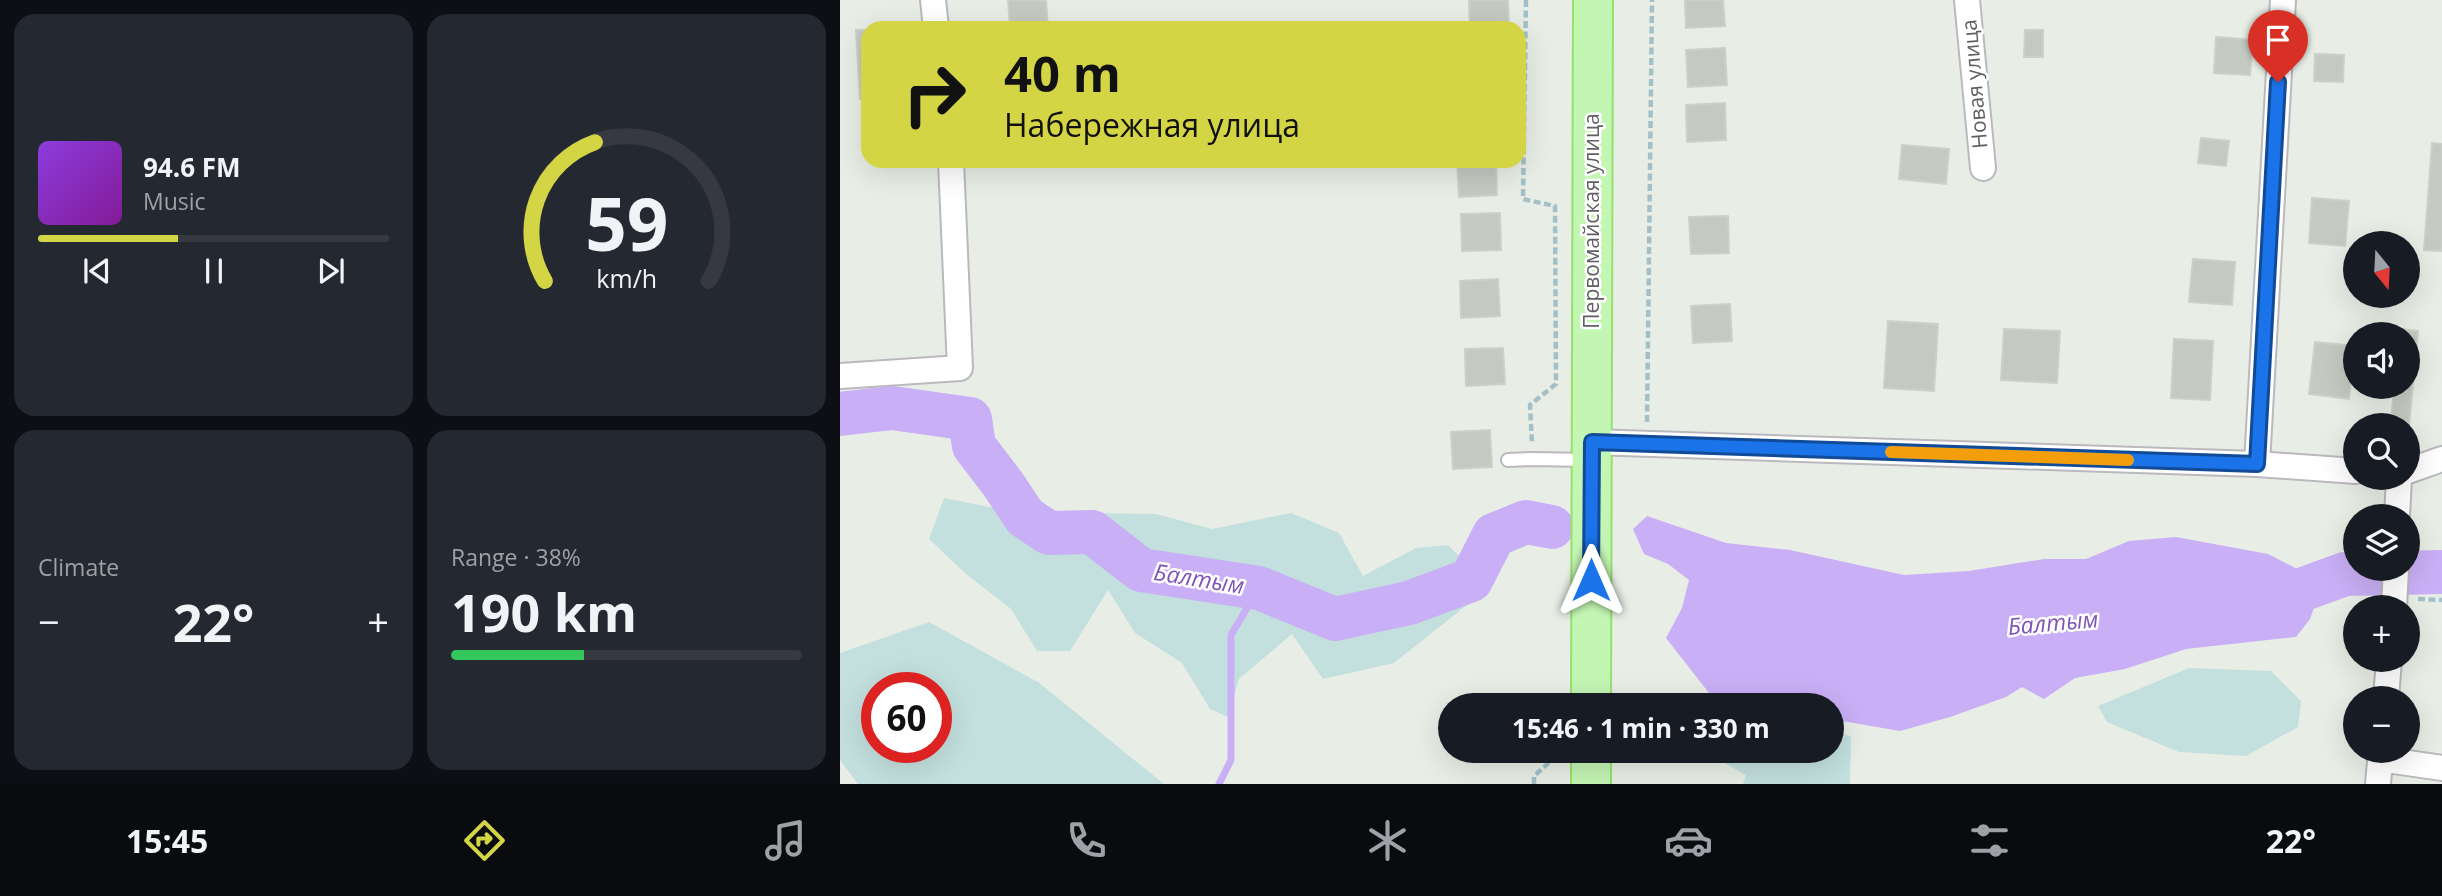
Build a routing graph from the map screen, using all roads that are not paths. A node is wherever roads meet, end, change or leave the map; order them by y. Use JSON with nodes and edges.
{"nodes":[{"id":1,"x":933,"y":0,"type":"edge"},
{"id":2,"x":1593,"y":0,"type":"edge"},
{"id":3,"x":1967,"y":0,"type":"edge"},
{"id":4,"x":2283,"y":0,"type":"edge"},
{"id":5,"x":935,"y":21,"type":"edge"},
{"id":6,"x":951,"y":168,"type":"edge"},
{"id":7,"x":1983,"y":169,"type":"dead end"},
{"id":8,"x":840,"y":376,"type":"edge"},
{"id":9,"x":1592,"y":451,"type":"junction"},
{"id":10,"x":2442,"y":459,"type":"edge"},
{"id":11,"x":1508,"y":460,"type":"dead end"},
{"id":12,"x":2257,"y":464,"type":"junction"},
{"id":13,"x":2420,"y":467,"type":"edge"},
{"id":14,"x":2343,"y":470,"type":"edge"},
{"id":15,"x":1591,"y":693,"type":"edge"},
{"id":16,"x":1591,"y":763,"type":"edge"},
{"id":17,"x":2380,"y":763,"type":"edge"},
{"id":18,"x":2419,"y":763,"type":"edge"},
{"id":19,"x":2442,"y":768,"type":"edge"},
{"id":20,"x":1591,"y":784,"type":"edge"},
{"id":21,"x":2378,"y":784,"type":"edge"}],
"edges":[{"from":1,"to":5,"type":"street"},
{"from":2,"to":9,"type":"main road","name":"Первомайская улица"},
{"from":3,"to":7,"type":"street","name":"Новая улица"},
{"from":4,"to":12,"type":"street"},
{"from":6,"to":8,"type":"street"},
{"from":9,"to":11,"type":"lane"},
{"from":9,"to":12,"type":"street"},
{"from":9,"to":15,"type":"main road","name":"Первомайская улица"},
{"from":10,"to":13,"type":"street"},
{"from":12,"to":14,"type":"street"},
{"from":16,"to":20,"type":"main road"},
{"from":17,"to":21,"type":"street"},
{"from":18,"to":19,"type":"street"}]}
